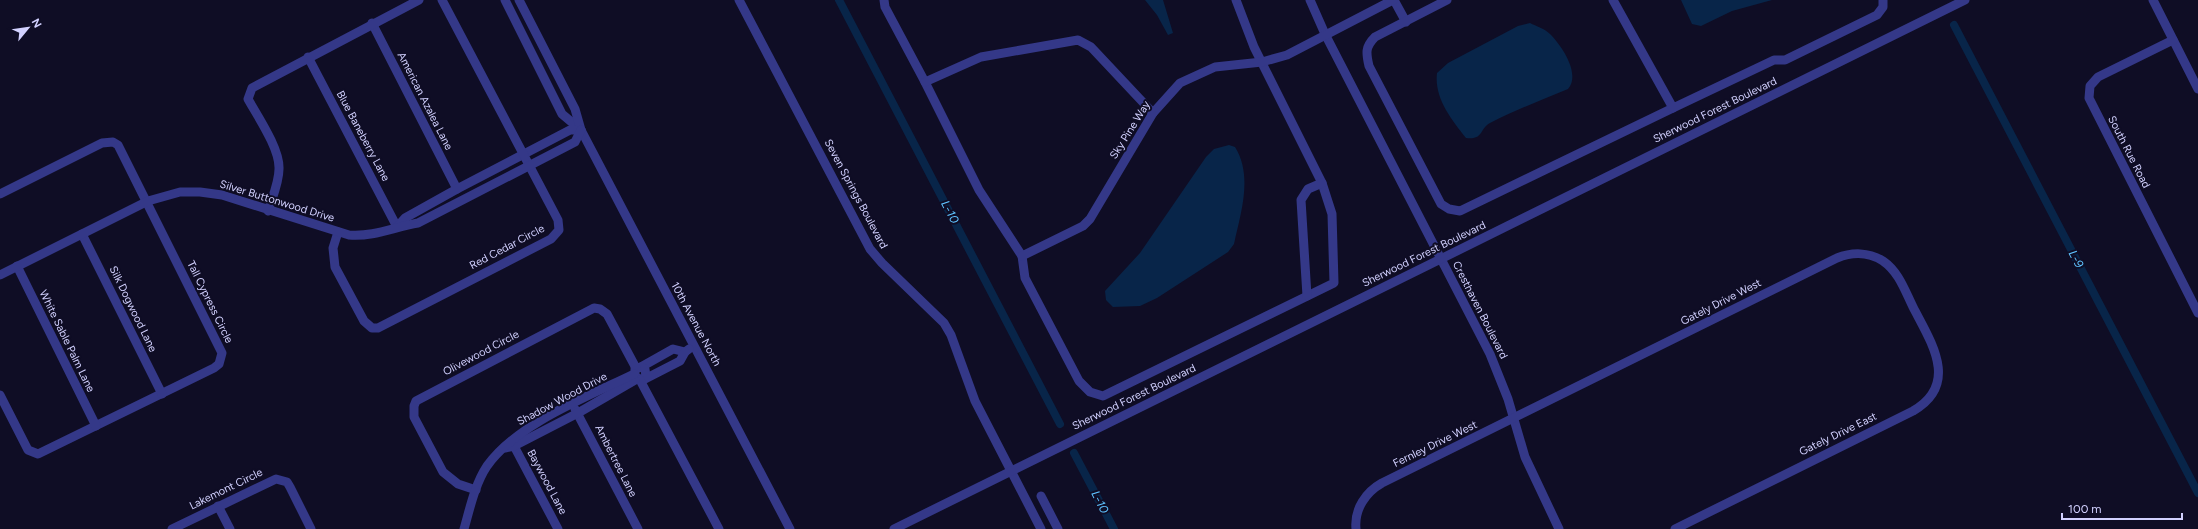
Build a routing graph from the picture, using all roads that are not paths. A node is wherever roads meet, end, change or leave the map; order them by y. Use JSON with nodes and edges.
{"nodes":[{"id":1,"x":419,"y":0,"type":"edge"},
{"id":2,"x":442,"y":0,"type":"edge"},
{"id":3,"x":505,"y":0,"type":"edge"},
{"id":4,"x":519,"y":0,"type":"edge"},
{"id":5,"x":739,"y":0,"type":"edge"},
{"id":6,"x":884,"y":0,"type":"edge"},
{"id":7,"x":1236,"y":0,"type":"edge"},
{"id":8,"x":1310,"y":0,"type":"edge"},
{"id":9,"x":1394,"y":0,"type":"edge"},
{"id":10,"x":1447,"y":0,"type":"edge"},
{"id":11,"x":1613,"y":0,"type":"edge"},
{"id":12,"x":1883,"y":0,"type":"edge"},
{"id":13,"x":1965,"y":0,"type":"edge"},
{"id":14,"x":2153,"y":0,"type":"edge"},
{"id":15,"x":1406,"y":22,"type":"junction"},
{"id":16,"x":372,"y":23,"type":"junction"},
{"id":17,"x":1325,"y":34,"type":"junction"},
{"id":18,"x":2173,"y":40,"type":"junction"},
{"id":19,"x":308,"y":57,"type":"junction"},
{"id":20,"x":1262,"y":62,"type":"junction"},
{"id":21,"x":925,"y":82,"type":"junction"},
{"id":22,"x":2198,"y":89,"type":"edge"},
{"id":23,"x":1673,"y":108,"type":"junction"},
{"id":24,"x":1153,"y":113,"type":"junction"},
{"id":25,"x":581,"y":130,"type":"junction"},
{"id":26,"x":524,"y":154,"type":"junction"},
{"id":27,"x":530,"y":165,"type":"junction"},
{"id":28,"x":1322,"y":183,"type":"junction"},
{"id":29,"x":457,"y":189,"type":"junction"},
{"id":30,"x":0,"y":194,"type":"edge"},
{"id":31,"x":148,"y":201,"type":"junction"},
{"id":32,"x":268,"y":210,"type":"junction"},
{"id":33,"x":397,"y":227,"type":"junction"},
{"id":34,"x":338,"y":232,"type":"junction"},
{"id":35,"x":82,"y":234,"type":"junction"},
{"id":36,"x":1022,"y":256,"type":"junction"},
{"id":37,"x":1441,"y":259,"type":"junction"},
{"id":38,"x":17,"y":266,"type":"junction"},
{"id":39,"x":0,"y":275,"type":"edge"},
{"id":40,"x":1307,"y":296,"type":"junction"},
{"id":41,"x":2198,"y":313,"type":"edge"},
{"id":42,"x":1918,"y":316,"type":"joint"},
{"id":43,"x":694,"y":347,"type":"junction"},
{"id":44,"x":685,"y":352,"type":"junction"},
{"id":45,"x":639,"y":374,"type":"junction"},
{"id":46,"x":162,"y":394,"type":"junction"},
{"id":47,"x":0,"y":395,"type":"edge"},
{"id":48,"x":573,"y":404,"type":"junction"},
{"id":49,"x":578,"y":413,"type":"junction"},
{"id":50,"x":1514,"y":418,"type":"junction"},
{"id":51,"x":96,"y":426,"type":"junction"},
{"id":52,"x":514,"y":446,"type":"junction"},
{"id":53,"x":504,"y":448,"type":"junction"},
{"id":54,"x":1011,"y":471,"type":"junction"},
{"id":55,"x":476,"y":490,"type":"junction"},
{"id":56,"x":1041,"y":496,"type":"dead end"},
{"id":57,"x":218,"y":506,"type":"junction"},
{"id":58,"x":1037,"y":528,"type":"edge"},
{"id":59,"x":172,"y":529,"type":"edge"},
{"id":60,"x":230,"y":529,"type":"edge"},
{"id":61,"x":311,"y":529,"type":"edge"},
{"id":62,"x":464,"y":529,"type":"edge"},
{"id":63,"x":558,"y":529,"type":"edge"},
{"id":64,"x":638,"y":529,"type":"edge"},
{"id":65,"x":719,"y":529,"type":"edge"},
{"id":66,"x":790,"y":529,"type":"edge"},
{"id":67,"x":894,"y":529,"type":"edge"},
{"id":68,"x":1058,"y":529,"type":"edge"},
{"id":69,"x":1356,"y":529,"type":"edge"},
{"id":70,"x":1560,"y":529,"type":"edge"},
{"id":71,"x":1675,"y":529,"type":"edge"}],
"edges":[{"from":1,"to":16,"type":"street"},
{"from":2,"to":26,"type":"street","name":"Red Cedar Circle"},
{"from":3,"to":25,"type":"street","name":"10th Avenue North"},
{"from":4,"to":25,"type":"street","name":"10th Avenue North"},
{"from":5,"to":54,"type":"street","name":"Seven Springs Boulevard"},
{"from":6,"to":21,"type":"street"},
{"from":7,"to":20,"type":"street"},
{"from":8,"to":17,"type":"street","name":"Cresthaven Boulevard"},
{"from":9,"to":15,"type":"street"},
{"from":9,"to":17,"type":"street","name":"Sky Pine Way"},
{"from":10,"to":15,"type":"street"},
{"from":11,"to":23,"type":"street"},
{"from":12,"to":23,"type":"street"},
{"from":13,"to":37,"type":"street","name":"Sherwood Forest Boulevard"},
{"from":14,"to":18,"type":"street"},
{"from":15,"to":23,"type":"street"},
{"from":16,"to":19,"type":"street"},
{"from":16,"to":29,"type":"street","name":"American Azalea Lane"},
{"from":17,"to":20,"type":"street","name":"Sky Pine Way"},
{"from":17,"to":37,"type":"street","name":"Cresthaven Boulevard"},
{"from":18,"to":22,"type":"street"},
{"from":18,"to":41,"type":"street","name":"South Rue Road"},
{"from":19,"to":32,"type":"street"},
{"from":19,"to":33,"type":"street","name":"Blue Baneberry Lane"},
{"from":20,"to":24,"type":"street","name":"Sky Pine Way"},
{"from":20,"to":28,"type":"street"},
{"from":21,"to":24,"type":"street"},
{"from":21,"to":36,"type":"street"},
{"from":24,"to":36,"type":"street","name":"Sky Pine Way"},
{"from":25,"to":26,"type":"street","name":"Silver Buttonwood Drive"},
{"from":25,"to":27,"type":"street","name":"Silver Buttonwood Drive"},
{"from":25,"to":43,"type":"street","name":"10th Avenue North"},
{"from":26,"to":27,"type":"street","name":"Red Cedar Circle"},
{"from":26,"to":29,"type":"street","name":"Silver Buttonwood Drive"},
{"from":27,"to":33,"type":"street","name":"Silver Buttonwood Drive"},
{"from":27,"to":34,"type":"street","name":"Red Cedar Circle"},
{"from":28,"to":40,"type":"street"},
{"from":28,"to":40,"type":"street"},
{"from":29,"to":33,"type":"street","name":"Silver Buttonwood Drive"},
{"from":30,"to":31,"type":"street","name":"Tall Cypress Circle"},
{"from":31,"to":32,"type":"street","name":"Silver Buttonwood Drive"},
{"from":31,"to":35,"type":"street","name":"Silver Buttonwood Drive"},
{"from":31,"to":46,"type":"street","name":"Tall Cypress Circle"},
{"from":32,"to":34,"type":"street","name":"Silver Buttonwood Drive"},
{"from":33,"to":34,"type":"street","name":"Silver Buttonwood Drive"},
{"from":35,"to":38,"type":"street","name":"Silver Buttonwood Drive"},
{"from":35,"to":46,"type":"street","name":"Silk Dogwood Lane"},
{"from":36,"to":40,"type":"street"},
{"from":37,"to":50,"type":"street","name":"Cresthaven Boulevard"},
{"from":37,"to":54,"type":"street","name":"Sherwood Forest Boulevard"},
{"from":38,"to":39,"type":"street","name":"Silver Buttonwood Drive"},
{"from":38,"to":51,"type":"street","name":"White Sable Palm Lane"},
{"from":42,"to":50,"type":"street","name":"Gately Drive West"},
{"from":42,"to":71,"type":"street","name":"Gately Drive East"},
{"from":43,"to":44,"type":"street","name":"Shadow Wood Drive"},
{"from":43,"to":66,"type":"street","name":"10th Avenue North"},
{"from":44,"to":45,"type":"street"},
{"from":44,"to":45,"type":"street","name":"Shadow Wood Drive"},
{"from":45,"to":48,"type":"street","name":"Shadow Wood Drive"},
{"from":45,"to":49,"type":"street","name":"Shadow Wood Drive"},
{"from":45,"to":55,"type":"street","name":"Olivewood Circle"},
{"from":45,"to":65,"type":"street","name":"Olivewood Circle"},
{"from":46,"to":51,"type":"street","name":"Tall Cypress Circle"},
{"from":47,"to":51,"type":"street","name":"Tall Cypress Circle"},
{"from":48,"to":49,"type":"street","name":"Ambertree Lane"},
{"from":48,"to":53,"type":"street","name":"Shadow Wood Drive"},
{"from":49,"to":52,"type":"street","name":"Shadow Wood Drive"},
{"from":49,"to":64,"type":"street","name":"Ambertree Lane"},
{"from":50,"to":69,"type":"street","name":"Fernley Drive West"},
{"from":50,"to":70,"type":"street","name":"Cresthaven Boulevard"},
{"from":52,"to":53,"type":"street","name":"Shadow Wood Drive"},
{"from":52,"to":63,"type":"street","name":"Baywood Lane"},
{"from":53,"to":55,"type":"street","name":"Shadow Wood Drive"},
{"from":54,"to":58,"type":"street","name":"Seven Springs Boulevard"},
{"from":54,"to":67,"type":"street","name":"Sherwood Forest Boulevard"},
{"from":55,"to":62,"type":"street","name":"Shadow Wood Drive"},
{"from":56,"to":68,"type":"street"},
{"from":57,"to":59,"type":"street","name":"Lakemont Circle"},
{"from":57,"to":60,"type":"street"},
{"from":57,"to":61,"type":"street","name":"Lakemont Circle"}]}
